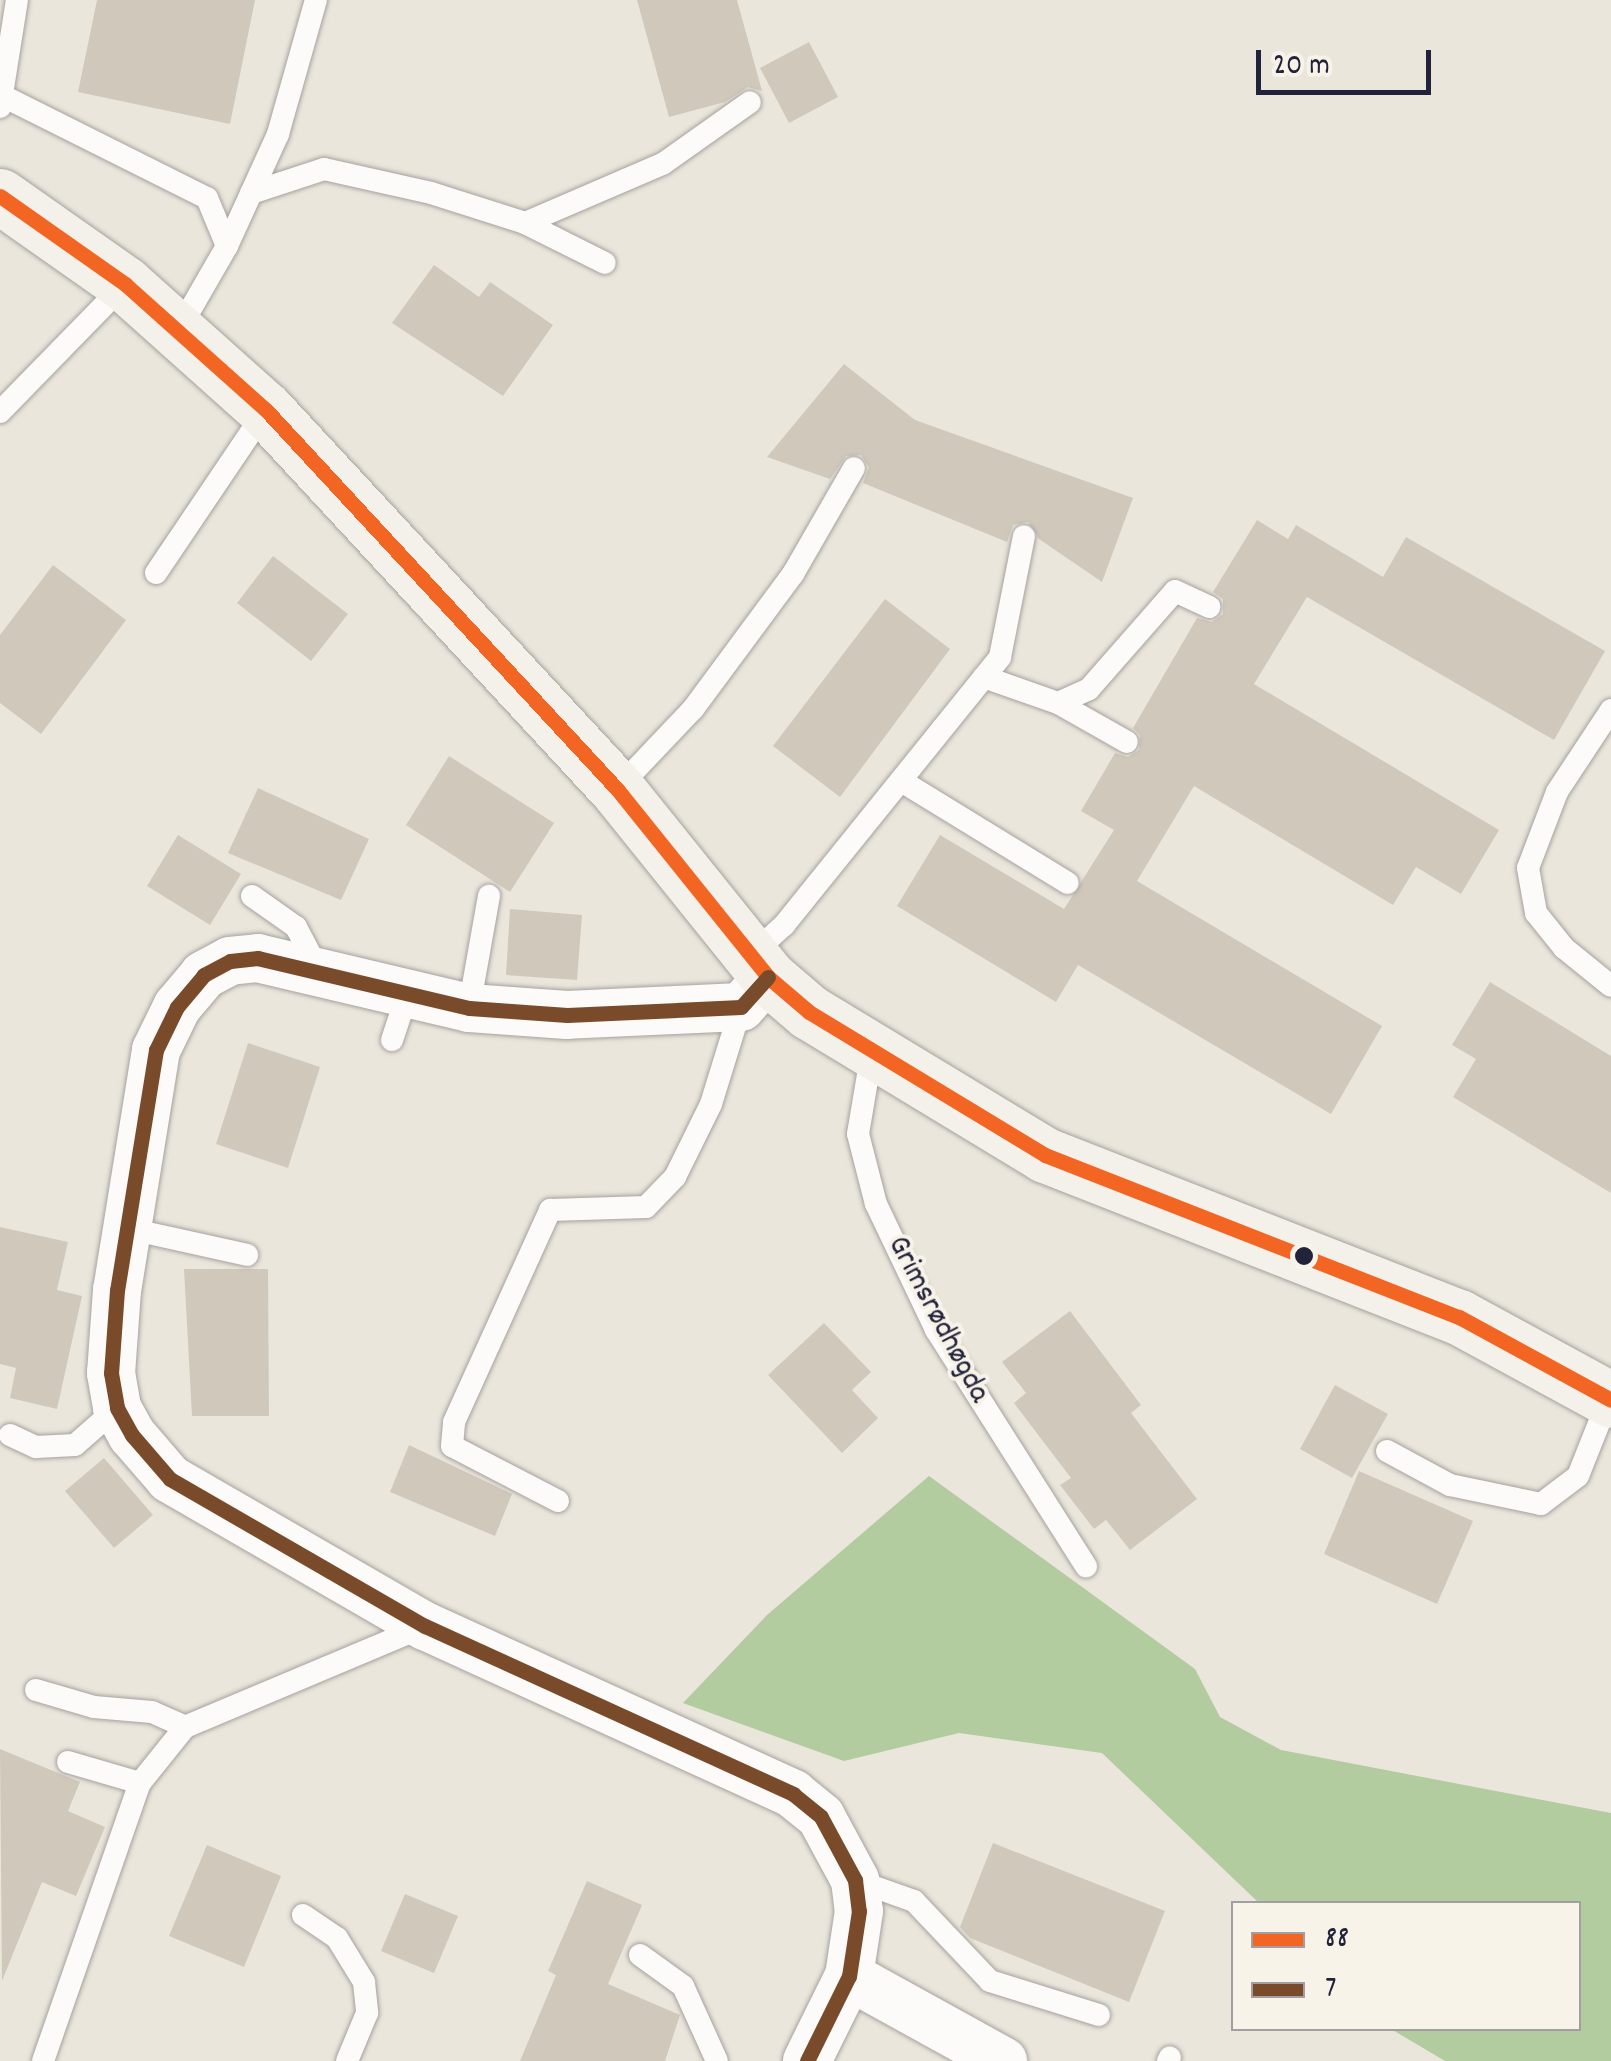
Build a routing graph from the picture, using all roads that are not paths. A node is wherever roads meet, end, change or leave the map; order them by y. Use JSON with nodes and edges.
{"nodes":[{"id":1,"x":17,"y":0,"type":"edge"},
{"id":2,"x":316,"y":0,"type":"edge"},
{"id":3,"x":2,"y":102,"type":"edge"},
{"id":4,"x":750,"y":102,"type":"dead end"},
{"id":5,"x":251,"y":193,"type":"junction"},
{"id":6,"x":0,"y":196,"type":"edge"},
{"id":7,"x":524,"y":222,"type":"junction"},
{"id":8,"x":227,"y":246,"type":"junction"},
{"id":9,"x":605,"y":263,"type":"dead end"},
{"id":10,"x":125,"y":284,"type":"junction"},
{"id":11,"x":179,"y":330,"type":"junction"},
{"id":12,"x":266,"y":410,"type":"junction"},
{"id":13,"x":0,"y":412,"type":"edge"},
{"id":14,"x":854,"y":468,"type":"dead end"},
{"id":15,"x":1024,"y":536,"type":"dead end"},
{"id":16,"x":156,"y":573,"type":"dead end"},
{"id":17,"x":1210,"y":607,"type":"dead end"},
{"id":18,"x":984,"y":678,"type":"junction"},
{"id":19,"x":1058,"y":703,"type":"junction"},
{"id":20,"x":1611,"y":710,"type":"edge"},
{"id":21,"x":1127,"y":742,"type":"dead end"},
{"id":22,"x":903,"y":782,"type":"junction"},
{"id":23,"x":617,"y":789,"type":"junction"},
{"id":24,"x":1068,"y":882,"type":"dead end"},
{"id":25,"x":252,"y":896,"type":"dead end"},
{"id":26,"x":490,"y":896,"type":"dead end"},
{"id":27,"x":320,"y":972,"type":"junction"},
{"id":28,"x":754,"y":980,"type":"junction"},
{"id":29,"x":1611,"y":986,"type":"edge"},
{"id":30,"x":408,"y":992,"type":"junction"},
{"id":31,"x":469,"y":1008,"type":"junction"},
{"id":32,"x":392,"y":1040,"type":"dead end"},
{"id":33,"x":872,"y":1051,"type":"junction"},
{"id":34,"x":130,"y":1229,"type":"junction"},
{"id":35,"x":246,"y":1254,"type":"dead end"},
{"id":36,"x":1610,"y":1397,"type":"edge"},
{"id":37,"x":118,"y":1408,"type":"junction"},
{"id":38,"x":10,"y":1435,"type":"dead end"},
{"id":39,"x":1386,"y":1452,"type":"dead end"},
{"id":40,"x":558,"y":1501,"type":"dead end"},
{"id":41,"x":1086,"y":1566,"type":"dead end"},
{"id":42,"x":425,"y":1626,"type":"junction"},
{"id":43,"x":36,"y":1690,"type":"dead end"},
{"id":44,"x":185,"y":1726,"type":"junction"},
{"id":45,"x":68,"y":1762,"type":"dead end"},
{"id":46,"x":140,"y":1783,"type":"junction"},
{"id":47,"x":854,"y":1880,"type":"junction"},
{"id":48,"x":303,"y":1915,"type":"dead end"},
{"id":49,"x":640,"y":1954,"type":"dead end"},
{"id":50,"x":849,"y":1976,"type":"junction"},
{"id":51,"x":1099,"y":2015,"type":"dead end"},
{"id":52,"x":42,"y":2061,"type":"edge"},
{"id":53,"x":347,"y":2061,"type":"edge"},
{"id":54,"x":716,"y":2061,"type":"edge"},
{"id":55,"x":808,"y":2061,"type":"edge"},
{"id":56,"x":1002,"y":2061,"type":"edge"}],
"edges":[{"from":1,"to":3,"type":"lane"},
{"from":2,"to":5,"type":"lane"},
{"from":3,"to":8,"type":"lane"},
{"from":4,"to":7,"type":"lane"},
{"from":5,"to":7,"type":"lane"},
{"from":5,"to":8,"type":"lane"},
{"from":6,"to":10,"type":"main road"},
{"from":7,"to":9,"type":"lane"},
{"from":8,"to":11,"type":"lane"},
{"from":10,"to":11,"type":"main road"},
{"from":10,"to":13,"type":"lane"},
{"from":11,"to":12,"type":"main road"},
{"from":12,"to":16,"type":"lane"},
{"from":12,"to":23,"type":"main road"},
{"from":14,"to":23,"type":"lane"},
{"from":15,"to":18,"type":"lane"},
{"from":17,"to":19,"type":"lane"},
{"from":18,"to":19,"type":"lane"},
{"from":18,"to":22,"type":"lane"},
{"from":19,"to":21,"type":"lane"},
{"from":20,"to":29,"type":"lane"},
{"from":22,"to":24,"type":"lane"},
{"from":22,"to":28,"type":"lane"},
{"from":23,"to":28,"type":"main road"},
{"from":25,"to":27,"type":"lane"},
{"from":26,"to":31,"type":"lane"},
{"from":27,"to":30,"type":"street"},
{"from":27,"to":34,"type":"street"},
{"from":28,"to":31,"type":"street"},
{"from":28,"to":33,"type":"main road"},
{"from":28,"to":40,"type":"lane"},
{"from":30,"to":31,"type":"street"},
{"from":30,"to":32,"type":"lane"},
{"from":33,"to":36,"type":"main road"},
{"from":33,"to":41,"type":"lane","name":"Grimsrødhøgda"},
{"from":34,"to":35,"type":"lane"},
{"from":34,"to":37,"type":"street"},
{"from":36,"to":39,"type":"lane"},
{"from":37,"to":38,"type":"lane"},
{"from":37,"to":42,"type":"street"},
{"from":42,"to":44,"type":"lane"},
{"from":42,"to":47,"type":"street"},
{"from":43,"to":44,"type":"lane"},
{"from":44,"to":46,"type":"lane"},
{"from":45,"to":46,"type":"lane"},
{"from":46,"to":52,"type":"lane"},
{"from":47,"to":50,"type":"street"},
{"from":47,"to":51,"type":"lane"},
{"from":48,"to":53,"type":"lane"},
{"from":49,"to":54,"type":"lane"},
{"from":50,"to":55,"type":"street"},
{"from":50,"to":56,"type":"street"}]}
